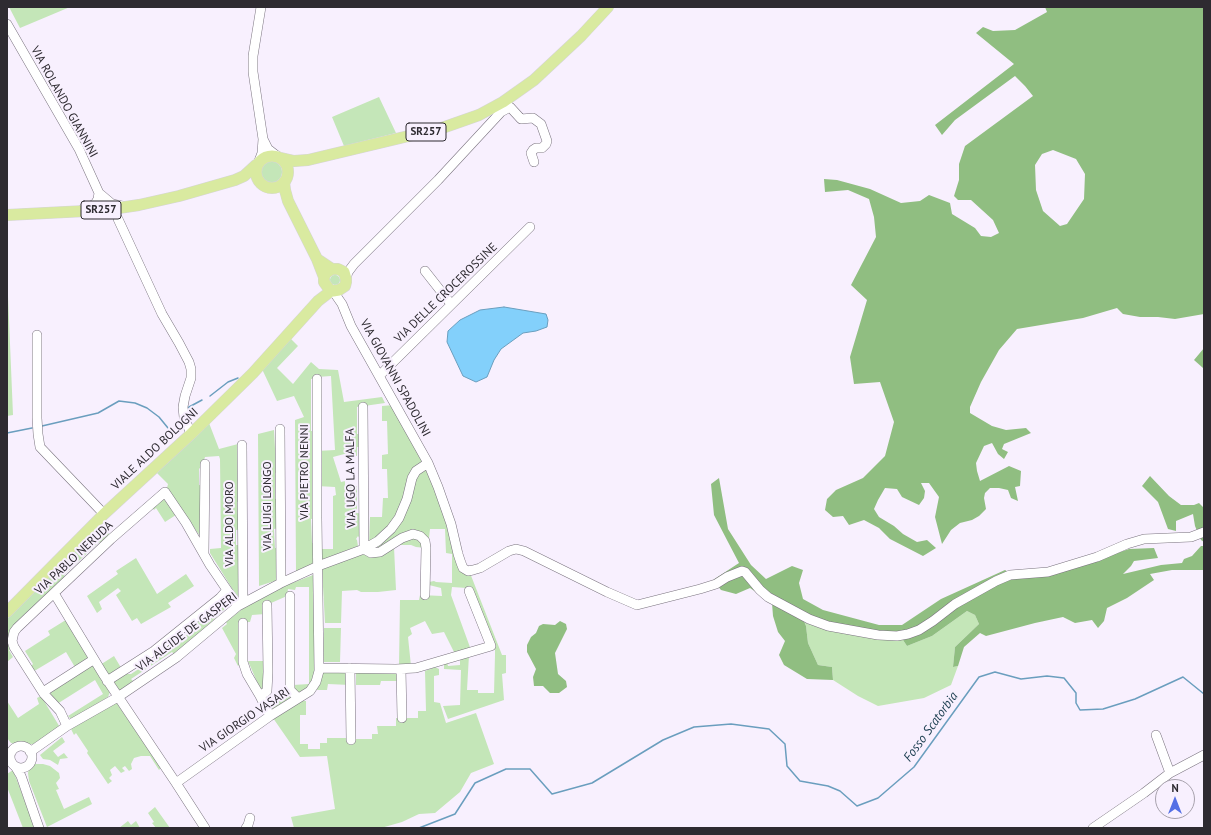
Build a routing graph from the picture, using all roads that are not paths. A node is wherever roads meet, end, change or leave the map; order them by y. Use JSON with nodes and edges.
{"nodes":[{"id":1,"x":261,"y":7,"type":"edge"},
{"id":2,"x":608,"y":7,"type":"edge"},
{"id":3,"x":7,"y":24,"type":"edge"},
{"id":4,"x":263,"y":139,"type":"junction"},
{"id":5,"x":279,"y":157,"type":"junction"},
{"id":6,"x":308,"y":160,"type":"junction"},
{"id":7,"x":534,"y":162,"type":"dead end"},
{"id":8,"x":258,"y":163,"type":"junction"},
{"id":9,"x":286,"y":179,"type":"junction"},
{"id":10,"x":235,"y":180,"type":"junction"},
{"id":11,"x":266,"y":186,"type":"junction"},
{"id":12,"x":99,"y":193,"type":"junction"},
{"id":13,"x":288,"y":201,"type":"junction"},
{"id":14,"x":139,"y":205,"type":"junction"},
{"id":15,"x":62,"y":213,"type":"junction"},
{"id":16,"x":7,"y":215,"type":"edge"},
{"id":17,"x":118,"y":219,"type":"dead end"},
{"id":18,"x":530,"y":227,"type":"dead end"},
{"id":19,"x":425,"y":271,"type":"dead end"},
{"id":20,"x":334,"y":281,"type":"junction"},
{"id":21,"x":451,"y":304,"type":"junction"},
{"id":22,"x":37,"y":335,"type":"dead end"},
{"id":23,"x":379,"y":376,"type":"junction"},
{"id":24,"x":317,"y":379,"type":"dead end"},
{"id":25,"x":363,"y":407,"type":"dead end"},
{"id":26,"x":280,"y":429,"type":"dead end"},
{"id":27,"x":191,"y":434,"type":"junction"},
{"id":28,"x":242,"y":445,"type":"dead end"},
{"id":29,"x":205,"y":464,"type":"dead end"},
{"id":30,"x":428,"y":464,"type":"junction"},
{"id":31,"x":104,"y":514,"type":"junction"},
{"id":32,"x":1204,"y":532,"type":"edge"},
{"id":33,"x":364,"y":549,"type":"junction"},
{"id":34,"x":204,"y":554,"type":"junction"},
{"id":35,"x":318,"y":566,"type":"junction"},
{"id":36,"x":281,"y":583,"type":"junction"},
{"id":37,"x":227,"y":590,"type":"junction"},
{"id":38,"x":469,"y":591,"type":"dead end"},
{"id":39,"x":54,"y":593,"type":"junction"},
{"id":40,"x":425,"y":595,"type":"dead end"},
{"id":41,"x":290,"y":596,"type":"dead end"},
{"id":42,"x":240,"y":604,"type":"junction"},
{"id":43,"x":268,"y":605,"type":"dead end"},
{"id":44,"x":7,"y":612,"type":"edge"},
{"id":45,"x":243,"y":623,"type":"dead end"},
{"id":46,"x":93,"y":660,"type":"junction"},
{"id":47,"x":319,"y":668,"type":"junction"},
{"id":48,"x":350,"y":668,"type":"junction"},
{"id":49,"x":401,"y":669,"type":"junction"},
{"id":50,"x":107,"y":681,"type":"junction"},
{"id":51,"x":43,"y":692,"type":"junction"},
{"id":52,"x":260,"y":696,"type":"junction"},
{"id":53,"x":118,"y":697,"type":"junction"},
{"id":54,"x":298,"y":698,"type":"junction"},
{"id":55,"x":270,"y":716,"type":"junction"},
{"id":56,"x":402,"y":718,"type":"dead end"},
{"id":57,"x":67,"y":726,"type":"junction"},
{"id":58,"x":1156,"y":735,"type":"dead end"},
{"id":59,"x":350,"y":740,"type":"dead end"},
{"id":60,"x":8,"y":747,"type":"edge"},
{"id":61,"x":30,"y":752,"type":"junction"},
{"id":62,"x":1204,"y":755,"type":"edge"},
{"id":63,"x":12,"y":766,"type":"edge"},
{"id":64,"x":26,"y":766,"type":"junction"},
{"id":65,"x":1170,"y":773,"type":"junction"},
{"id":66,"x":21,"y":776,"type":"junction"},
{"id":67,"x":176,"y":783,"type":"junction"},
{"id":68,"x":250,"y":818,"type":"dead end"},
{"id":69,"x":39,"y":828,"type":"edge"},
{"id":70,"x":205,"y":828,"type":"edge"},
{"id":71,"x":246,"y":828,"type":"edge"},
{"id":72,"x":1093,"y":828,"type":"edge"}],
"edges":[{"from":1,"to":4,"type":"street"},
{"from":2,"to":6,"type":"main road","number":"SR257"},
{"from":3,"to":12,"type":"street","name":"VIA ROLANDO GIANNINI"},
{"from":4,"to":5,"type":"street"},
{"from":4,"to":8,"type":"street"},
{"from":5,"to":6,"type":"main road","number":"SR257"},
{"from":5,"to":8,"type":"main road","number":"SR257"},
{"from":5,"to":9,"type":"main road"},
{"from":6,"to":9,"type":"main road","number":"SR257"},
{"from":7,"to":20,"type":"street"},
{"from":8,"to":10,"type":"main road","number":"SR257"},
{"from":8,"to":11,"type":"main road"},
{"from":9,"to":11,"type":"main road","number":"SR257"},
{"from":9,"to":13,"type":"main road"},
{"from":10,"to":11,"type":"main road","number":"SR257"},
{"from":10,"to":14,"type":"main road","number":"SR257"},
{"from":11,"to":13,"type":"main road"},
{"from":12,"to":14,"type":"street","name":"VIA ROLANDO GIANNINI"},
{"from":12,"to":15,"type":"street"},
{"from":13,"to":20,"type":"main road"},
{"from":14,"to":15,"type":"main road","number":"SR257"},
{"from":15,"to":16,"type":"main road","number":"SR257"},
{"from":17,"to":27,"type":"street"},
{"from":18,"to":21,"type":"street","name":"VIA DELLE CROCEROSSINE"},
{"from":19,"to":21,"type":"street"},
{"from":20,"to":23,"type":"street","name":"VIA GIOVANNI SPADOLINI"},
{"from":20,"to":27,"type":"main road","name":"VIALE ALDO BOLOGNI"},
{"from":21,"to":23,"type":"street","name":"VIA DELLE CROCEROSSINE"},
{"from":22,"to":31,"type":"street"},
{"from":23,"to":30,"type":"street","name":"VIA GIOVANNI SPADOLINI"},
{"from":24,"to":35,"type":"street","name":"VIA PIETRO NENNI"},
{"from":25,"to":33,"type":"street","name":"VIA UGO LA MALFA"},
{"from":26,"to":36,"type":"street","name":"VIA LUIGI LONGO"},
{"from":27,"to":31,"type":"main road","name":"VIALE ALDO BOLOGNI"},
{"from":28,"to":42,"type":"street","name":"VIA ALDO MORO"},
{"from":29,"to":34,"type":"street"},
{"from":30,"to":32,"type":"street","name":"VIA GIOVANNI SPADOLINI"},
{"from":30,"to":33,"type":"street"},
{"from":31,"to":44,"type":"main road","name":"VIALE ALDO BOLOGNI"},
{"from":33,"to":35,"type":"street","name":"VIA ALCIDE DE GASPERI"},
{"from":33,"to":40,"type":"street","name":"VIA ALCIDE DE GASPERI"},
{"from":34,"to":37,"type":"street"},
{"from":34,"to":39,"type":"street","name":"VIA PABLO NERUDA"},
{"from":35,"to":36,"type":"street","name":"VIA ALCIDE DE GASPERI"},
{"from":35,"to":47,"type":"street","name":"VIA GIORGIO VASARI"},
{"from":36,"to":42,"type":"street","name":"VIA ALCIDE DE GASPERI"},
{"from":37,"to":42,"type":"street"},
{"from":37,"to":50,"type":"street"},
{"from":38,"to":49,"type":"street"},
{"from":39,"to":46,"type":"street"},
{"from":39,"to":51,"type":"street","name":"VIA PABLO NERUDA"},
{"from":41,"to":54,"type":"street"},
{"from":42,"to":53,"type":"street","name":"VIA ALCIDE DE GASPERI"},
{"from":43,"to":52,"type":"street"},
{"from":45,"to":52,"type":"street"},
{"from":46,"to":50,"type":"street"},
{"from":46,"to":51,"type":"street"},
{"from":47,"to":48,"type":"street"},
{"from":47,"to":54,"type":"street","name":"VIA GIORGIO VASARI"},
{"from":48,"to":49,"type":"street"},
{"from":48,"to":59,"type":"street"},
{"from":49,"to":56,"type":"street"},
{"from":50,"to":53,"type":"street"},
{"from":51,"to":57,"type":"street"},
{"from":52,"to":55,"type":"street"},
{"from":53,"to":57,"type":"street","name":"VIA ALCIDE DE GASPERI"},
{"from":53,"to":67,"type":"street"},
{"from":54,"to":55,"type":"street","name":"VIA GIORGIO VASARI"},
{"from":55,"to":67,"type":"street","name":"VIA GIORGIO VASARI"},
{"from":57,"to":61,"type":"street","name":"VIA ALCIDE DE GASPERI"},
{"from":58,"to":65,"type":"street"},
{"from":60,"to":61,"type":"street"},
{"from":60,"to":63,"type":"street"},
{"from":61,"to":64,"type":"street"},
{"from":62,"to":65,"type":"street"},
{"from":63,"to":64,"type":"street"},
{"from":63,"to":66,"type":"street"},
{"from":64,"to":66,"type":"street"},
{"from":65,"to":72,"type":"street"},
{"from":66,"to":69,"type":"street"},
{"from":67,"to":70,"type":"street"},
{"from":68,"to":71,"type":"street"}]}
